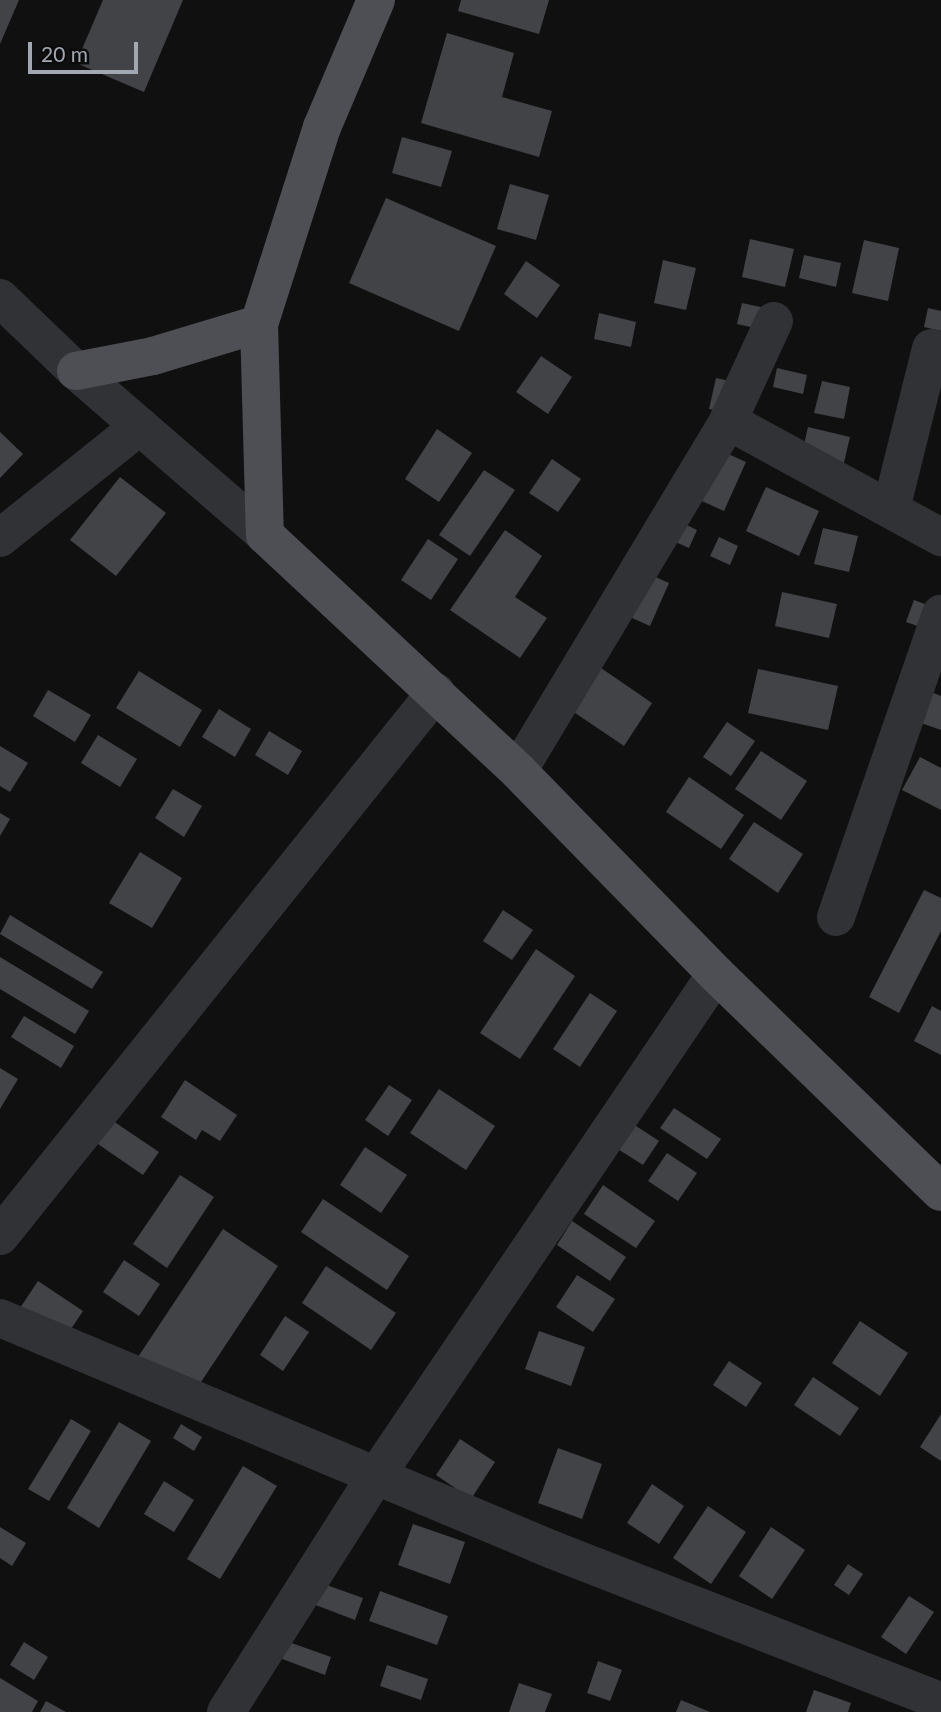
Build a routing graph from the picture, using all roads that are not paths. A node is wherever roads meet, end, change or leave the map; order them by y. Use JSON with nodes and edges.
{"nodes":[{"id":1,"x":376,"y":0,"type":"edge"},
{"id":2,"x":0,"y":298,"type":"edge"},
{"id":3,"x":774,"y":321,"type":"dead end"},
{"id":4,"x":259,"y":324,"type":"junction"},
{"id":5,"x":930,"y":348,"type":"dead end"},
{"id":6,"x":76,"y":371,"type":"junction"},
{"id":7,"x":728,"y":421,"type":"junction"},
{"id":8,"x":139,"y":426,"type":"junction"},
{"id":9,"x":891,"y":509,"type":"junction"},
{"id":10,"x":265,"y":535,"type":"junction"},
{"id":11,"x":941,"y":537,"type":"edge"},
{"id":12,"x":0,"y":538,"type":"edge"},
{"id":13,"x":941,"y":614,"type":"edge"},
{"id":14,"x":436,"y":692,"type":"junction"},
{"id":15,"x":518,"y":771,"type":"junction"},
{"id":16,"x":836,"y":917,"type":"dead end"},
{"id":17,"x":716,"y":974,"type":"junction"},
{"id":18,"x":941,"y":1192,"type":"edge"},
{"id":19,"x":0,"y":1236,"type":"edge"},
{"id":20,"x":0,"y":1318,"type":"edge"},
{"id":21,"x":376,"y":1476,"type":"junction"},
{"id":22,"x":941,"y":1701,"type":"edge"},
{"id":23,"x":226,"y":1712,"type":"edge"}],
"edges":[{"from":1,"to":4,"type":"main road"},
{"from":2,"to":6,"type":"street"},
{"from":3,"to":7,"type":"street"},
{"from":4,"to":6,"type":"main road"},
{"from":4,"to":10,"type":"main road"},
{"from":5,"to":9,"type":"street"},
{"from":6,"to":8,"type":"street"},
{"from":7,"to":9,"type":"street"},
{"from":7,"to":15,"type":"street"},
{"from":8,"to":10,"type":"street"},
{"from":8,"to":12,"type":"street"},
{"from":9,"to":11,"type":"street"},
{"from":10,"to":14,"type":"main road"},
{"from":13,"to":16,"type":"street"},
{"from":14,"to":15,"type":"main road"},
{"from":14,"to":19,"type":"street"},
{"from":15,"to":17,"type":"main road"},
{"from":17,"to":18,"type":"main road"},
{"from":17,"to":21,"type":"street"},
{"from":20,"to":21,"type":"street"},
{"from":21,"to":22,"type":"street"},
{"from":21,"to":23,"type":"street"}]}
